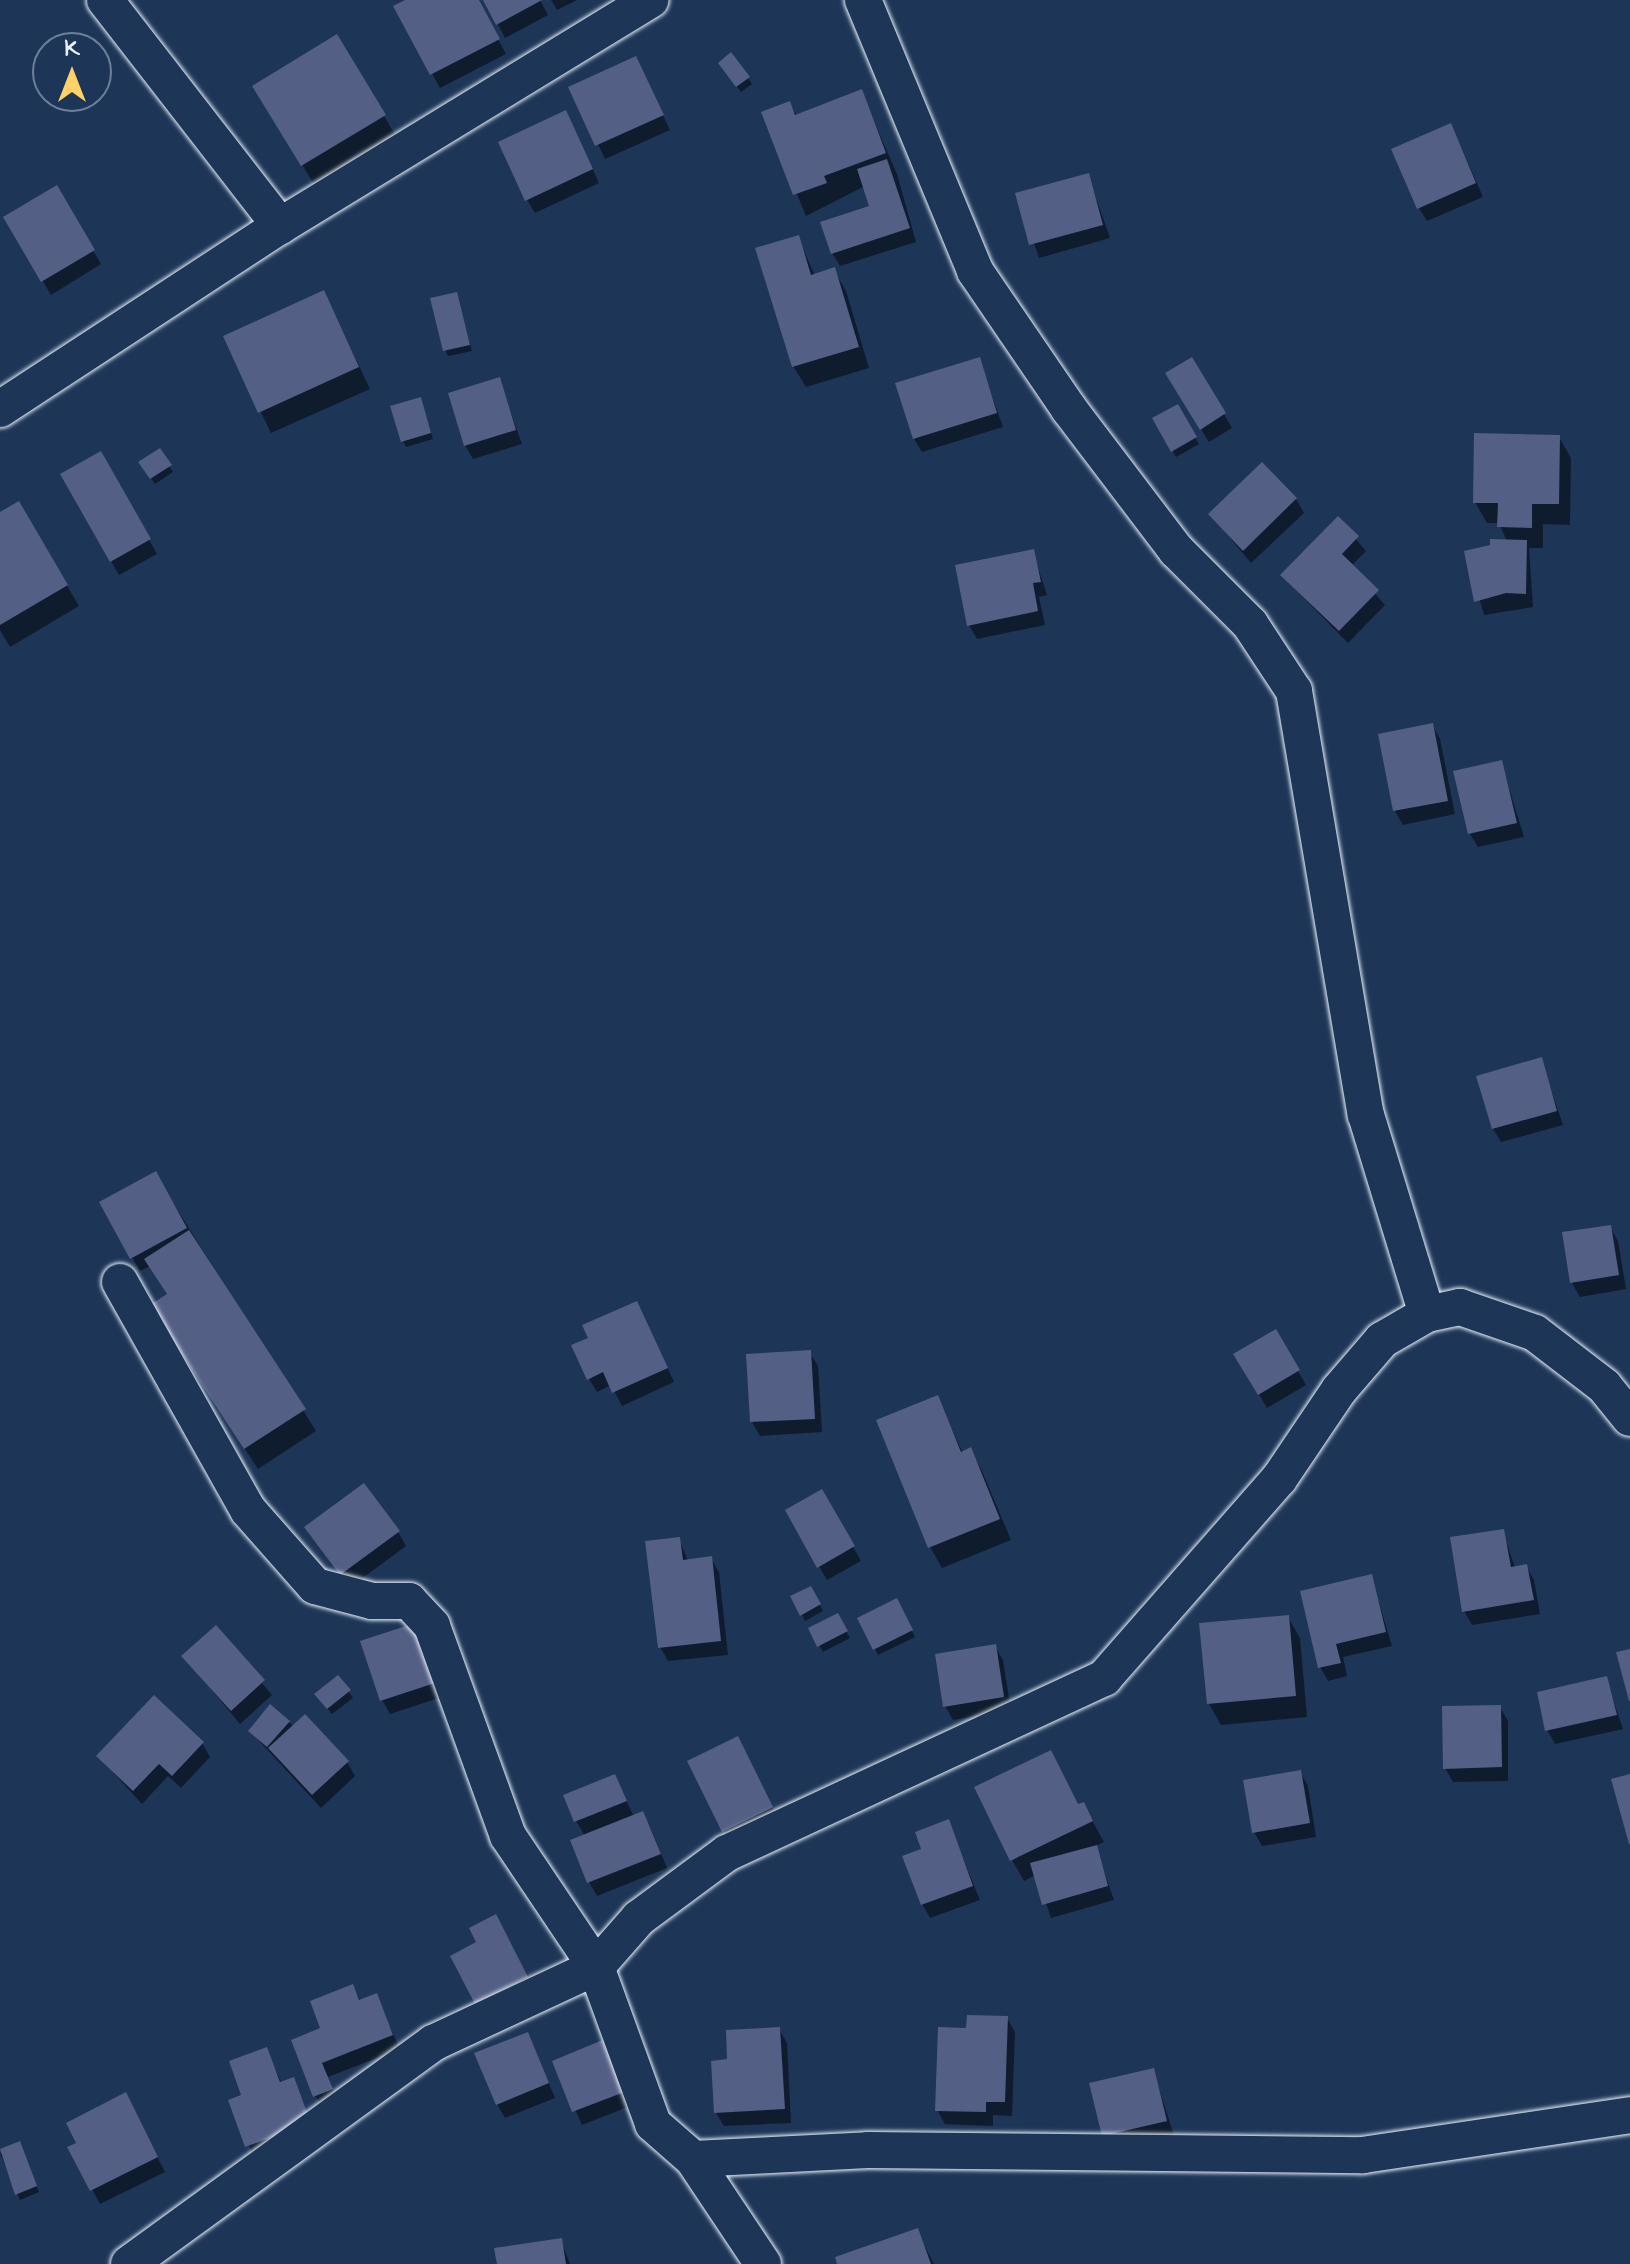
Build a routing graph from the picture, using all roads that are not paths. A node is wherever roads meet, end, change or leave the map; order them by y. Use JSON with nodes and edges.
{"nodes":[{"id":1,"x":105,"y":0,"type":"edge"},
{"id":2,"x":650,"y":0,"type":"edge"},
{"id":3,"x":863,"y":0,"type":"edge"},
{"id":4,"x":280,"y":226,"type":"junction"},
{"id":5,"x":0,"y":409,"type":"edge"},
{"id":6,"x":120,"y":1282,"type":"dead end"},
{"id":7,"x":1427,"y":1314,"type":"junction"},
{"id":8,"x":1617,"y":1382,"type":"edge"},
{"id":9,"x":1630,"y":1418,"type":"edge"},
{"id":10,"x":596,"y":1967,"type":"junction"},
{"id":11,"x":1630,"y":2115,"type":"edge"},
{"id":12,"x":693,"y":2159,"type":"junction"},
{"id":13,"x":129,"y":2264,"type":"edge"},
{"id":14,"x":763,"y":2264,"type":"edge"}],
"edges":[{"from":1,"to":4,"type":"street"},
{"from":2,"to":4,"type":"street"},
{"from":3,"to":7,"type":"street"},
{"from":4,"to":5,"type":"street"},
{"from":6,"to":10,"type":"street"},
{"from":7,"to":8,"type":"street"},
{"from":7,"to":10,"type":"street"},
{"from":8,"to":9,"type":"street"},
{"from":10,"to":12,"type":"street"},
{"from":10,"to":13,"type":"street"},
{"from":11,"to":12,"type":"street"},
{"from":12,"to":14,"type":"street"}]}
